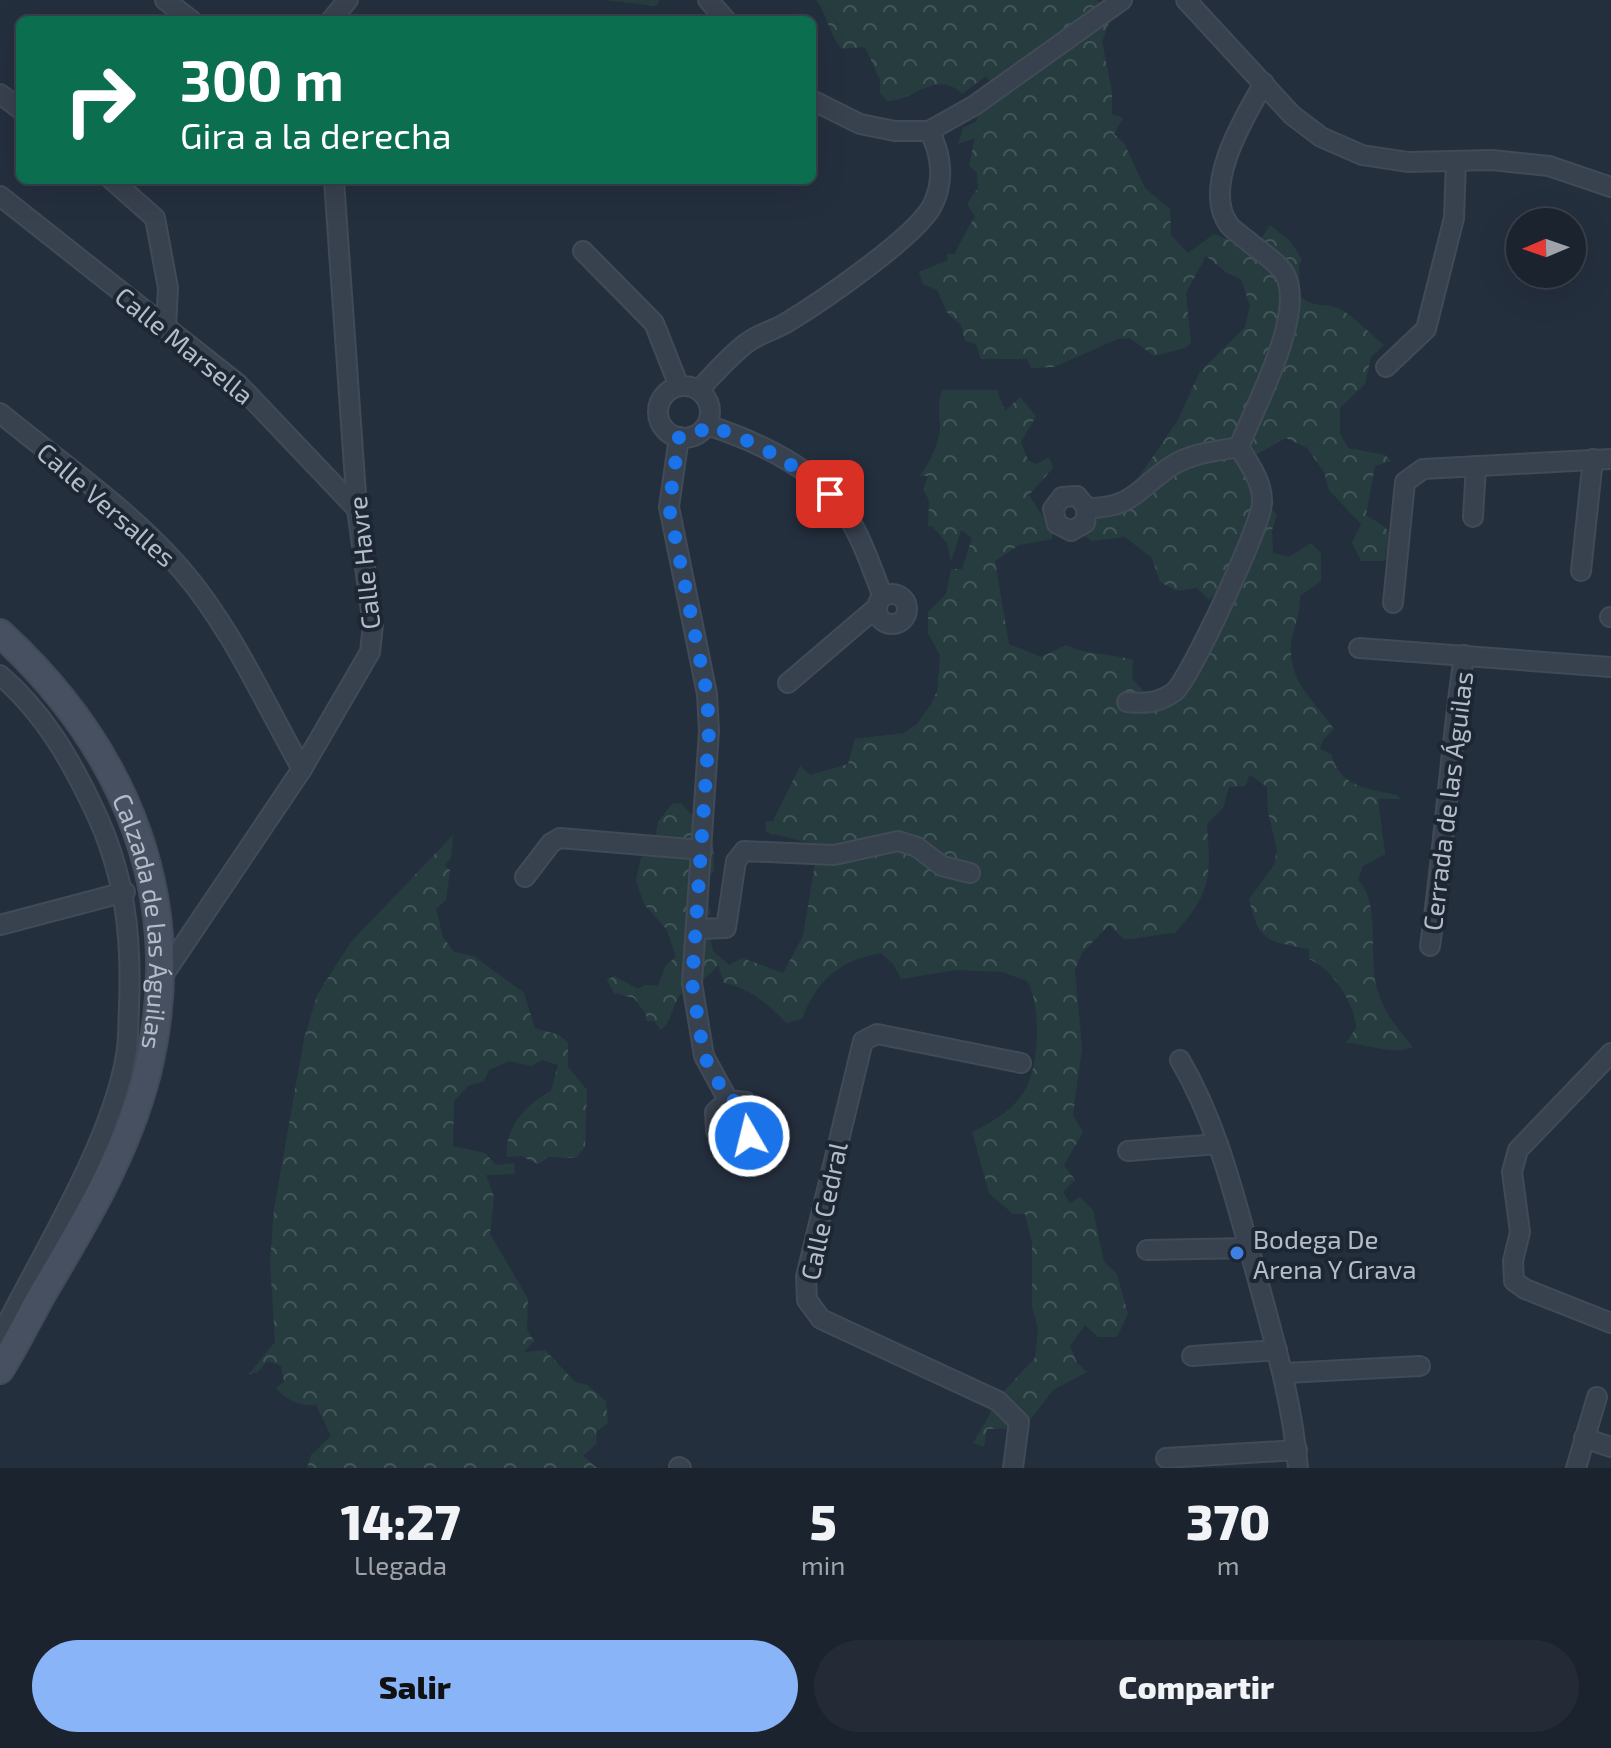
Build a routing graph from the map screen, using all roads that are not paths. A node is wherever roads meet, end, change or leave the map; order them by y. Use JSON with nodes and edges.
{"nodes":[{"id":1,"x":165,"y":0,"type":"edge"},
{"id":2,"x":348,"y":0,"type":"edge"},
{"id":3,"x":708,"y":0,"type":"edge"},
{"id":4,"x":1122,"y":0,"type":"edge"},
{"id":5,"x":1186,"y":0,"type":"edge"},
{"id":6,"x":186,"y":16,"type":"edge"},
{"id":7,"x":334,"y":16,"type":"edge"},
{"id":8,"x":722,"y":16,"type":"edge"},
{"id":9,"x":1264,"y":83,"type":"junction"},
{"id":10,"x":816,"y":102,"type":"edge"},
{"id":11,"x":929,"y":131,"type":"junction"},
{"id":12,"x":1456,"y":161,"type":"junction"},
{"id":13,"x":117,"y":184,"type":"edge"},
{"id":14,"x":334,"y":184,"type":"edge"},
{"id":15,"x":1611,"y":187,"type":"edge"},
{"id":16,"x":0,"y":196,"type":"edge"},
{"id":17,"x":583,"y":251,"type":"dead end"},
{"id":18,"x":166,"y":328,"type":"junction"},
{"id":19,"x":1386,"y":367,"type":"dead end"},
{"id":20,"x":679,"y":386,"type":"junction"},
{"id":21,"x":699,"y":390,"type":"junction"},
{"id":22,"x":0,"y":413,"type":"edge"},
{"id":23,"x":707,"y":425,"type":"junction"},
{"id":24,"x":679,"y":437,"type":"junction"},
{"id":25,"x":1239,"y":447,"type":"junction"},
{"id":26,"x":1602,"y":459,"type":"edge"},
{"id":27,"x":1476,"y":466,"type":"junction"},
{"id":28,"x":1087,"y":508,"type":"dead end"},
{"id":29,"x":357,"y":509,"type":"junction"},
{"id":30,"x":1473,"y":517,"type":"dead end"},
{"id":31,"x":1581,"y":571,"type":"dead end"},
{"id":32,"x":1393,"y":603,"type":"dead end"},
{"id":33,"x":0,"y":633,"type":"edge"},
{"id":34,"x":1359,"y":648,"type":"dead end"},
{"id":35,"x":1464,"y":655,"type":"junction"},
{"id":36,"x":1611,"y":667,"type":"edge"},
{"id":37,"x":0,"y":675,"type":"edge"},
{"id":38,"x":788,"y":683,"type":"dead end"},
{"id":39,"x":1127,"y":702,"type":"dead end"},
{"id":40,"x":302,"y":769,"type":"junction"},
{"id":41,"x":702,"y":850,"type":"junction"},
{"id":42,"x":970,"y":873,"type":"dead end"},
{"id":43,"x":525,"y":877,"type":"dead end"},
{"id":44,"x":125,"y":892,"type":"junction"},
{"id":45,"x":0,"y":925,"type":"edge"},
{"id":46,"x":696,"y":929,"type":"junction"},
{"id":47,"x":1430,"y":946,"type":"dead end"},
{"id":48,"x":160,"y":980,"type":"junction"},
{"id":49,"x":1611,"y":1053,"type":"edge"},
{"id":50,"x":1180,"y":1060,"type":"dead end"},
{"id":51,"x":1021,"y":1063,"type":"dead end"},
{"id":52,"x":728,"y":1100,"type":"dead end"},
{"id":53,"x":1218,"y":1144,"type":"junction"},
{"id":54,"x":1128,"y":1151,"type":"dead end"},
{"id":55,"x":1249,"y":1248,"type":"junction"},
{"id":56,"x":1147,"y":1250,"type":"dead end"},
{"id":57,"x":1611,"y":1323,"type":"edge"},
{"id":58,"x":1277,"y":1350,"type":"junction"},
{"id":59,"x":1192,"y":1356,"type":"dead end"},
{"id":60,"x":1,"y":1357,"type":"edge"},
{"id":61,"x":1420,"y":1366,"type":"dead end"},
{"id":62,"x":1285,"y":1373,"type":"junction"},
{"id":63,"x":1597,"y":1397,"type":"dead end"},
{"id":64,"x":1584,"y":1438,"type":"junction"},
{"id":65,"x":1611,"y":1447,"type":"edge"},
{"id":66,"x":1166,"y":1458,"type":"dead end"},
{"id":67,"x":1298,"y":1459,"type":"edge"},
{"id":68,"x":1013,"y":1468,"type":"edge"},
{"id":69,"x":1576,"y":1468,"type":"edge"}],
"edges":[{"from":1,"to":6,"type":"street"},
{"from":2,"to":7,"type":"street"},
{"from":3,"to":8,"type":"street"},
{"from":4,"to":11,"type":"street"},
{"from":5,"to":9,"type":"street"},
{"from":9,"to":12,"type":"street"},
{"from":9,"to":25,"type":"street"},
{"from":10,"to":11,"type":"street"},
{"from":11,"to":21,"type":"street"},
{"from":12,"to":15,"type":"street"},
{"from":12,"to":19,"type":"street"},
{"from":13,"to":18,"type":"street"},
{"from":14,"to":29,"type":"street","name":"Calle Havre"},
{"from":16,"to":18,"type":"street","name":"Calle Marsella"},
{"from":17,"to":20,"type":"street"},
{"from":18,"to":29,"type":"street","name":"Calle Marsella"},
{"from":20,"to":21,"type":"street"},
{"from":20,"to":24,"type":"street"},
{"from":21,"to":23,"type":"street"},
{"from":22,"to":40,"type":"street","name":"Calle Versalles"},
{"from":23,"to":24,"type":"street"},
{"from":23,"to":38,"type":"street"},
{"from":24,"to":41,"type":"street"},
{"from":25,"to":28,"type":"street"},
{"from":25,"to":39,"type":"street"},
{"from":26,"to":27,"type":"street"},
{"from":26,"to":31,"type":"street"},
{"from":27,"to":30,"type":"street"},
{"from":27,"to":32,"type":"street"},
{"from":29,"to":40,"type":"street","name":"Calle Havre"},
{"from":33,"to":48,"type":"main road","name":"Calzada de las Águilas"},
{"from":34,"to":35,"type":"street"},
{"from":35,"to":36,"type":"street"},
{"from":35,"to":47,"type":"street","name":"Cerrada de las Águilas"},
{"from":37,"to":44,"type":"street","name":"Calzada de las Águilas"},
{"from":40,"to":48,"type":"street","name":"Calle Havre"},
{"from":41,"to":43,"type":"street"},
{"from":41,"to":46,"type":"street"},
{"from":42,"to":46,"type":"street"},
{"from":44,"to":45,"type":"street"},
{"from":44,"to":60,"type":"street","name":"Calzada de las Águilas"},
{"from":46,"to":52,"type":"street"},
{"from":48,"to":60,"type":"main road","name":"Calzada de las Águilas"},
{"from":49,"to":57,"type":"street"},
{"from":50,"to":53,"type":"street"},
{"from":51,"to":68,"type":"street","name":"Calle Cedral"},
{"from":53,"to":54,"type":"street"},
{"from":53,"to":55,"type":"street"},
{"from":55,"to":56,"type":"street"},
{"from":55,"to":58,"type":"street"},
{"from":58,"to":59,"type":"street"},
{"from":58,"to":62,"type":"street"},
{"from":61,"to":62,"type":"street"},
{"from":62,"to":67,"type":"street"},
{"from":63,"to":64,"type":"street"},
{"from":64,"to":65,"type":"street"},
{"from":64,"to":69,"type":"street"},
{"from":66,"to":67,"type":"street"}]}
